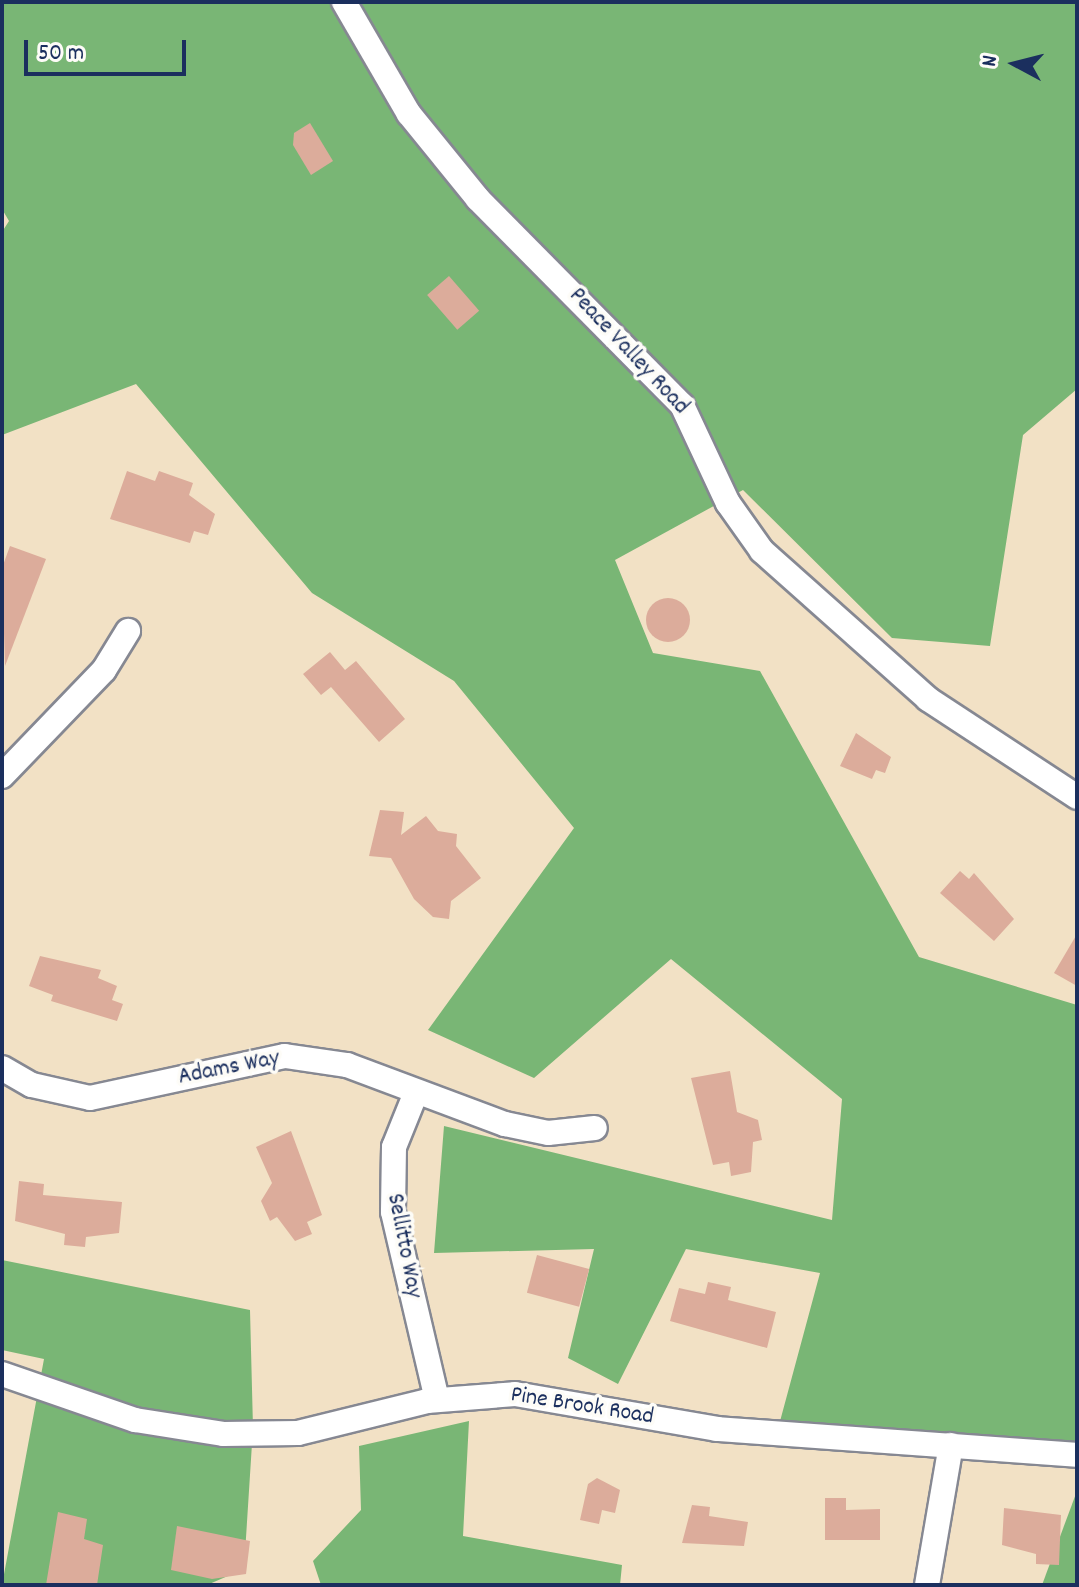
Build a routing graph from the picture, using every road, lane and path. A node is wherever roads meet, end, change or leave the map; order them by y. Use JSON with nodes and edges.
{"nodes":[{"id":1,"x":344,"y":2,"type":"edge"},
{"id":2,"x":128,"y":631,"type":"dead end"},
{"id":3,"x":2,"y":776,"type":"edge"},
{"id":4,"x":1077,"y":797,"type":"edge"},
{"id":5,"x":2,"y":1068,"type":"edge"},
{"id":6,"x":415,"y":1095,"type":"junction"},
{"id":7,"x":595,"y":1128,"type":"dead end"},
{"id":8,"x":2,"y":1374,"type":"edge"},
{"id":9,"x":437,"y":1399,"type":"junction"},
{"id":10,"x":951,"y":1445,"type":"junction"},
{"id":11,"x":1077,"y":1455,"type":"edge"},
{"id":12,"x":927,"y":1585,"type":"edge"}],
"edges":[{"from":1,"to":4,"type":"street","name":"Peace Valley Road"},
{"from":2,"to":3,"type":"street"},
{"from":5,"to":6,"type":"street","name":"Adams Way"},
{"from":6,"to":7,"type":"street","name":"Adams Way"},
{"from":6,"to":9,"type":"street","name":"Sellitto Way"},
{"from":8,"to":9,"type":"street","name":"Pine Brook Road"},
{"from":9,"to":10,"type":"street","name":"Pine Brook Road"},
{"from":10,"to":11,"type":"street","name":"Pine Brook Road"},
{"from":10,"to":12,"type":"street"}]}
